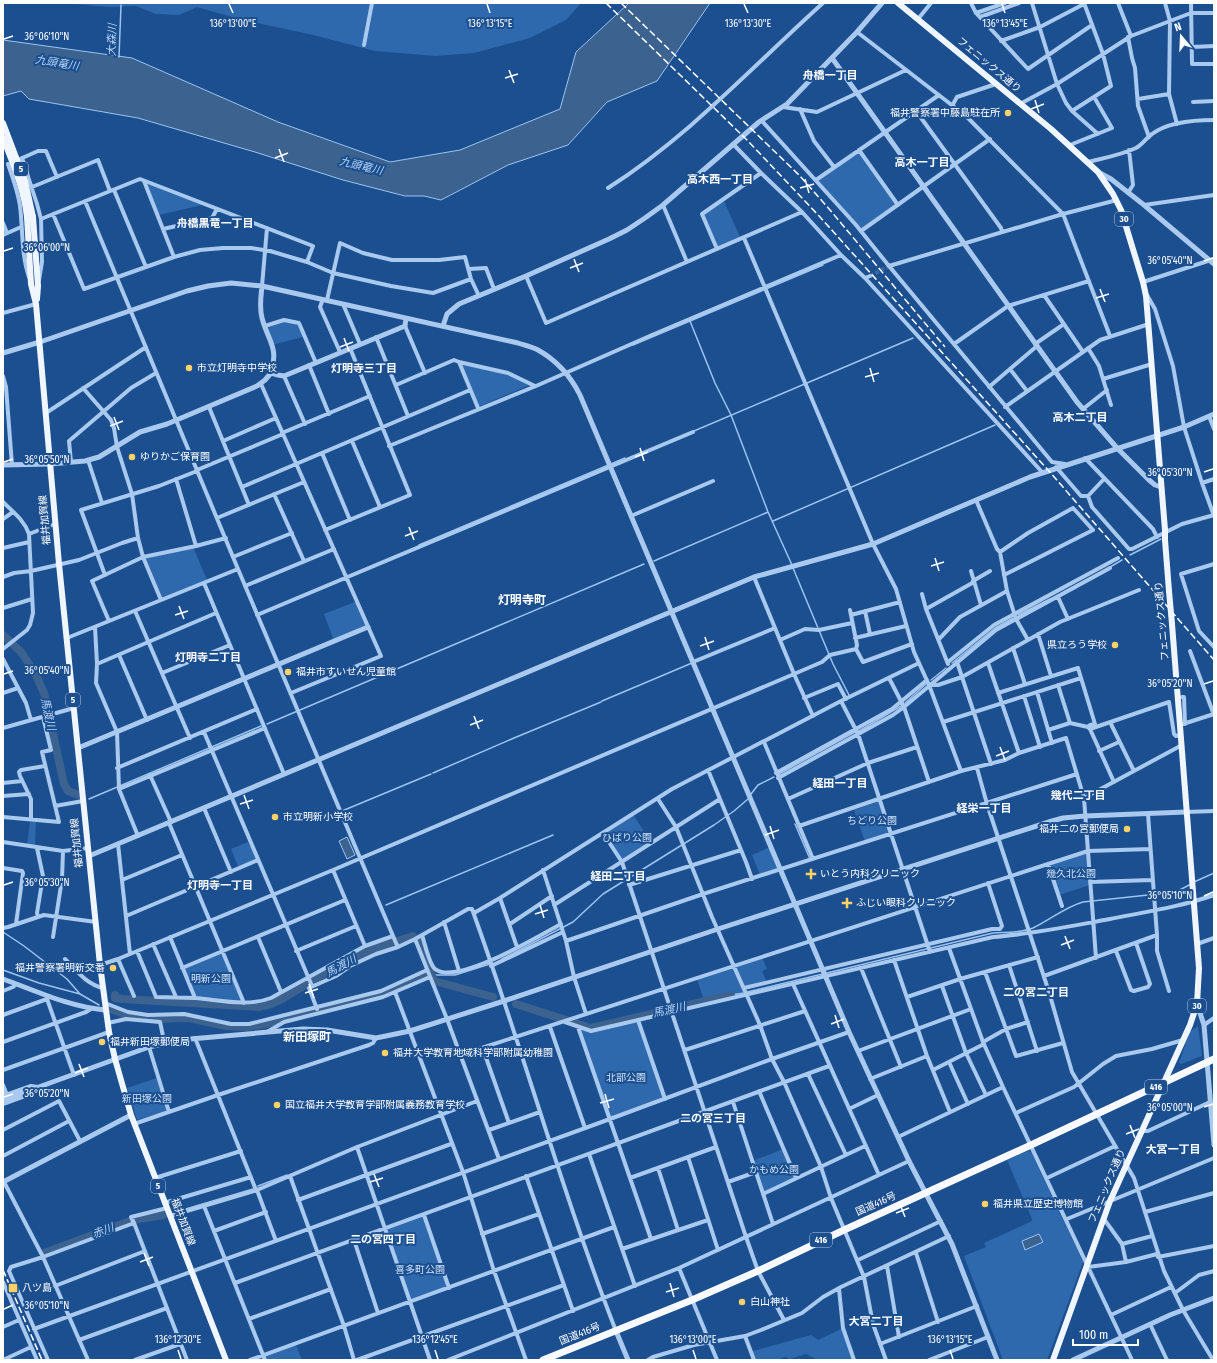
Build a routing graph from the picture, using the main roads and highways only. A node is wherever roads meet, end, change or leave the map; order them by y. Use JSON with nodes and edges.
{"nodes":[{"id":1,"x":898,"y":3,"type":"edge"},
{"id":2,"x":3,"y":123,"type":"edge"},
{"id":3,"x":3,"y":138,"type":"edge"},
{"id":4,"x":30,"y":217,"type":"junction"},
{"id":5,"x":1211,"y":1061,"type":"edge"},
{"id":6,"x":1164,"y":1083,"type":"junction"},
{"id":7,"x":226,"y":1360,"type":"edge"},
{"id":8,"x":543,"y":1360,"type":"edge"},
{"id":9,"x":1053,"y":1360,"type":"edge"}],
"edges":[{"from":1,"to":6,"type":"main road","name":"フェニックス通り","number":"30","bridge":true},
{"from":2,"to":4,"type":"main road","name":"福井加賀線","number":"5","bridge":true},
{"from":3,"to":4,"type":"main road","name":"福井加賀線","number":"5","bridge":true},
{"from":4,"to":7,"type":"main road","name":"福井加賀線","number":"5"},
{"from":5,"to":6,"type":"highway","name":"国道416号","number":"416"},
{"from":6,"to":8,"type":"highway","name":"国道416号","number":"416"},
{"from":6,"to":9,"type":"main road","name":"フェニックス通り","number":"30"}]}
